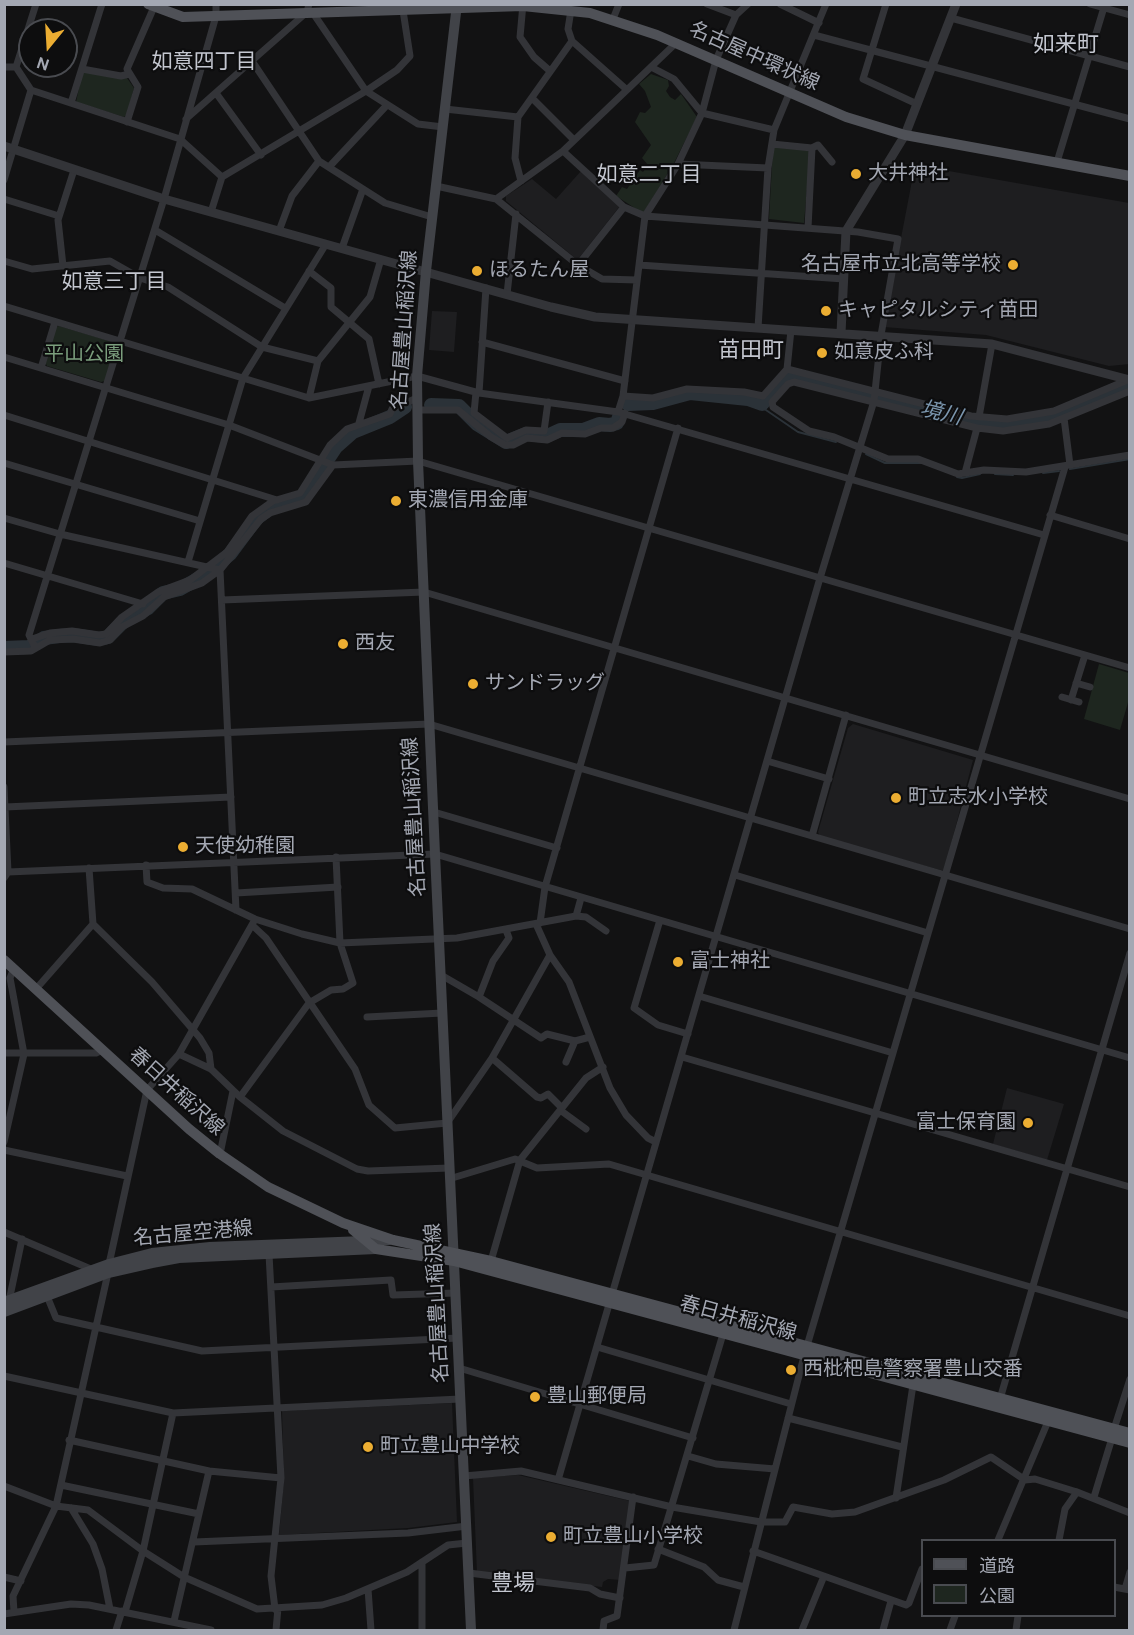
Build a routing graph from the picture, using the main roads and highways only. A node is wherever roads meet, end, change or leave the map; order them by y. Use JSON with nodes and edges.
{"nodes":[{"id":1,"x":457,"y":5,"type":"edge"},
{"id":2,"x":523,"y":5,"type":"edge"},
{"id":3,"x":151,"y":6,"type":"edge"},
{"id":4,"x":402,"y":6,"type":"edge"},
{"id":5,"x":216,"y":10,"type":"edge"},
{"id":6,"x":310,"y":10,"type":"edge"},
{"id":7,"x":1130,"y":176,"type":"edge"},
{"id":8,"x":4,"y":960,"type":"edge"},
{"id":9,"x":344,"y":1223,"type":"junction"},
{"id":10,"x":367,"y":1240,"type":"junction"},
{"id":11,"x":393,"y":1240,"type":"junction"},
{"id":12,"x":376,"y":1249,"type":"junction"},
{"id":13,"x":454,"y":1256,"type":"junction"},
{"id":14,"x":108,"y":1268,"type":"junction"},
{"id":15,"x":611,"y":1299,"type":"junction"},
{"id":16,"x":6,"y":1309,"type":"edge"},
{"id":17,"x":806,"y":1351,"type":"junction"},
{"id":18,"x":1050,"y":1417,"type":"junction"},
{"id":19,"x":1130,"y":1433,"type":"edge"},
{"id":20,"x":1113,"y":1434,"type":"junction"},
{"id":21,"x":1130,"y":1443,"type":"edge"},
{"id":22,"x":471,"y":1630,"type":"edge"}],
"edges":[{"from":1,"to":2,"type":"main road","name":"名古屋中環状線"},
{"from":1,"to":4,"type":"main road","name":"名古屋中環状線"},
{"from":1,"to":13,"type":"main road","name":"名古屋豊山稲沢線"},
{"from":2,"to":7,"type":"main road","name":"名古屋中環状線"},
{"from":3,"to":5,"type":"main road","name":"名古屋中環状線"},
{"from":4,"to":6,"type":"main road","name":"名古屋中環状線"},
{"from":5,"to":6,"type":"main road","name":"名古屋中環状線"},
{"from":8,"to":9,"type":"main road","name":"春日井稲沢線"},
{"from":9,"to":10,"type":"main road","name":"春日井稲沢線"},
{"from":9,"to":11,"type":"main road","name":"春日井稲沢線"},
{"from":10,"to":11,"type":"main road","name":"名古屋空港線"},
{"from":10,"to":12,"type":"main road","name":"春日井稲沢線"},
{"from":10,"to":14,"type":"main road","name":"名古屋空港線"},
{"from":11,"to":13,"type":"main road","name":"春日井稲沢線"},
{"from":12,"to":13,"type":"main road","name":"春日井稲沢線"},
{"from":12,"to":14,"type":"main road","name":"名古屋空港線"},
{"from":13,"to":15,"type":"main road","name":"春日井稲沢線"},
{"from":13,"to":15,"type":"main road","name":"春日井稲沢線"},
{"from":13,"to":22,"type":"main road","name":"名古屋豊山稲沢線"},
{"from":14,"to":16,"type":"main road","name":"名古屋空港線"},
{"from":14,"to":16,"type":"main road","name":"名古屋空港線"},
{"from":15,"to":17,"type":"main road","name":"春日井稲沢線"},
{"from":15,"to":17,"type":"main road","name":"春日井稲沢線"},
{"from":17,"to":18,"type":"main road","name":"春日井稲沢線"},
{"from":17,"to":18,"type":"main road","name":"春日井稲沢線"},
{"from":18,"to":20,"type":"main road","name":"春日井稲沢線"},
{"from":19,"to":20,"type":"main road","name":"春日井稲沢線"},
{"from":20,"to":21,"type":"main road","name":"春日井稲沢線"}]}
